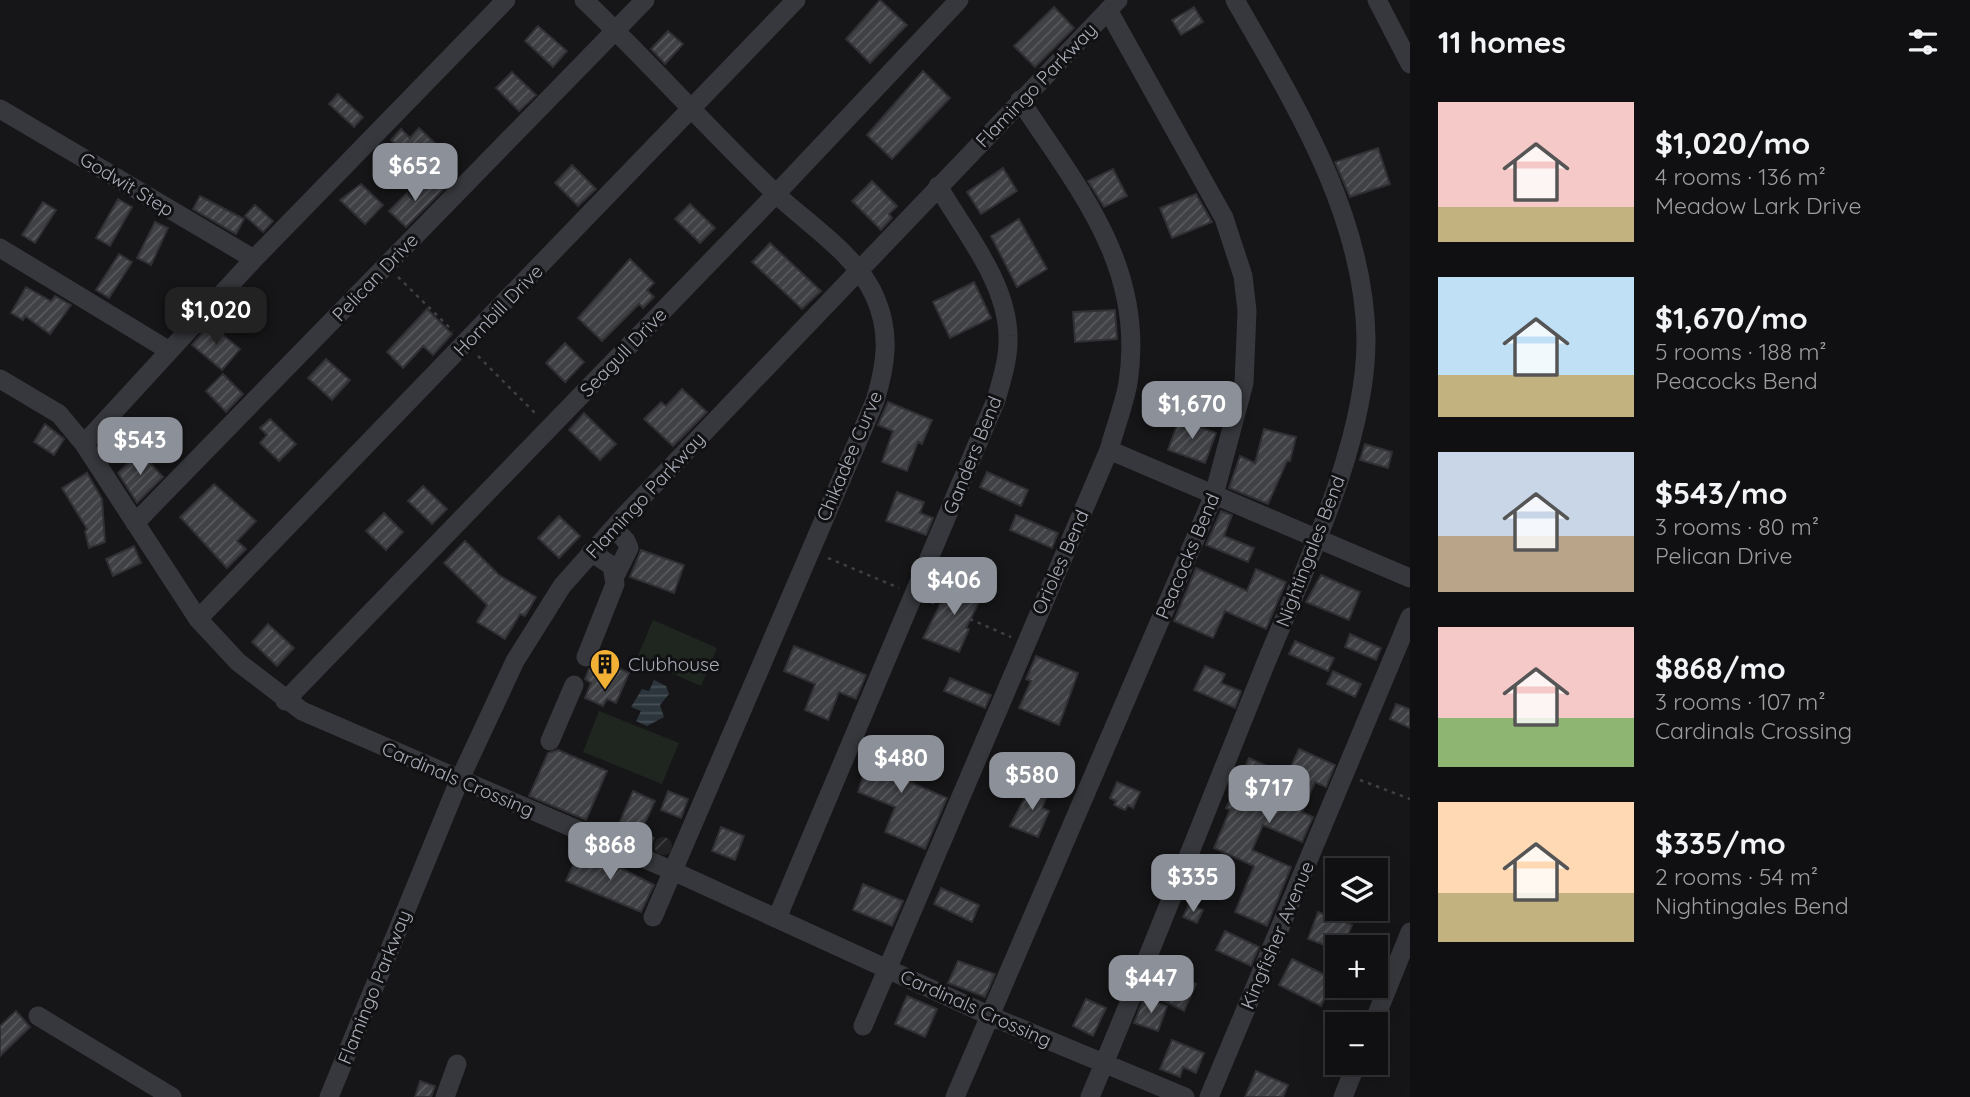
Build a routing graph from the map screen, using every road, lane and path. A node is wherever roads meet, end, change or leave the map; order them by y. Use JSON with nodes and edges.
{"nodes":[{"id":1,"x":506,"y":0,"type":"edge"},
{"id":2,"x":584,"y":0,"type":"edge"},
{"id":3,"x":645,"y":0,"type":"edge"},
{"id":4,"x":796,"y":0,"type":"edge"},
{"id":5,"x":959,"y":0,"type":"edge"},
{"id":6,"x":1235,"y":0,"type":"edge"},
{"id":7,"x":1377,"y":0,"type":"edge"},
{"id":8,"x":1113,"y":5,"type":"edge"},
{"id":9,"x":616,"y":30,"type":"junction"},
{"id":10,"x":1410,"y":64,"type":"edge"},
{"id":11,"x":1020,"y":100,"type":"junction"},
{"id":12,"x":0,"y":108,"type":"edge"},
{"id":13,"x":692,"y":110,"type":"junction"},
{"id":14,"x":938,"y":186,"type":"junction"},
{"id":15,"x":776,"y":194,"type":"junction"},
{"id":16,"x":0,"y":248,"type":"edge"},
{"id":17,"x":254,"y":258,"type":"junction"},
{"id":18,"x":859,"y":270,"type":"junction"},
{"id":19,"x":168,"y":349,"type":"junction"},
{"id":20,"x":0,"y":379,"type":"edge"},
{"id":21,"x":84,"y":444,"type":"junction"},
{"id":22,"x":1109,"y":450,"type":"junction"},
{"id":23,"x":1214,"y":495,"type":"junction"},
{"id":24,"x":135,"y":523,"type":"junction"},
{"id":25,"x":614,"y":528,"type":"junction"},
{"id":26,"x":1316,"y":538,"type":"junction"},
{"id":27,"x":591,"y":552,"type":"junction"},
{"id":28,"x":616,"y":574,"type":"junction"},
{"id":29,"x":1410,"y":578,"type":"edge"},
{"id":30,"x":1410,"y":617,"type":"edge"},
{"id":31,"x":198,"y":619,"type":"junction"},
{"id":32,"x":586,"y":657,"type":"dead end"},
{"id":33,"x":574,"y":685,"type":"dead end"},
{"id":34,"x":285,"y":701,"type":"junction"},
{"id":35,"x":550,"y":741,"type":"dead end"},
{"id":36,"x":1344,"y":774,"type":"junction"},
{"id":37,"x":458,"y":781,"type":"junction"},
{"id":38,"x":1410,"y":799,"type":"edge"},
{"id":39,"x":673,"y":871,"type":"junction"},
{"id":40,"x":653,"y":916,"type":"dead end"},
{"id":41,"x":777,"y":918,"type":"junction"},
{"id":42,"x":1410,"y":932,"type":"edge"},
{"id":43,"x":887,"y":968,"type":"junction"},
{"id":44,"x":1378,"y":1012,"type":"edge"},
{"id":45,"x":988,"y":1015,"type":"junction"},
{"id":46,"x":38,"y":1016,"type":"dead end"},
{"id":47,"x":863,"y":1026,"type":"dead end"},
{"id":48,"x":1104,"y":1063,"type":"junction"},
{"id":49,"x":457,"y":1064,"type":"dead end"},
{"id":50,"x":1352,"y":1075,"type":"edge"},
{"id":51,"x":449,"y":1096,"type":"edge"},
{"id":52,"x":172,"y":1097,"type":"edge"},
{"id":53,"x":330,"y":1097,"type":"edge"},
{"id":54,"x":955,"y":1097,"type":"edge"},
{"id":55,"x":1090,"y":1097,"type":"edge"},
{"id":56,"x":1185,"y":1097,"type":"edge"},
{"id":57,"x":1209,"y":1097,"type":"edge"},
{"id":58,"x":1343,"y":1097,"type":"edge"}],
"edges":[{"from":1,"to":17,"type":"street"},
{"from":2,"to":9,"type":"street","name":"Chikadee Curve"},
{"from":3,"to":9,"type":"street","name":"Pelican Drive"},
{"from":4,"to":13,"type":"street","name":"Hornbill Drive"},
{"from":5,"to":15,"type":"street","name":"Seagull Drive"},
{"from":6,"to":26,"type":"street","name":"Nightingales Bend"},
{"from":7,"to":10,"type":"street"},
{"from":8,"to":11,"type":"street","name":"Flamingo Parkway"},
{"from":8,"to":23,"type":"street","name":"Peacocks Bend"},
{"from":9,"to":13,"type":"street","name":"Chikadee Curve"},
{"from":9,"to":24,"type":"street","name":"Pelican Drive"},
{"from":11,"to":14,"type":"street","name":"Flamingo Parkway"},
{"from":11,"to":22,"type":"street","name":"Orioles Bend"},
{"from":12,"to":17,"type":"street","name":"Godwit Step"},
{"from":13,"to":15,"type":"street","name":"Chikadee Curve"},
{"from":13,"to":31,"type":"street","name":"Hornbill Drive"},
{"from":14,"to":18,"type":"street","name":"Flamingo Parkway"},
{"from":14,"to":41,"type":"street","name":"Ganders Bend"},
{"from":15,"to":18,"type":"street","name":"Chikadee Curve"},
{"from":15,"to":34,"type":"street","name":"Seagull Drive"},
{"from":16,"to":19,"type":"street"},
{"from":17,"to":19,"type":"street"},
{"from":18,"to":25,"type":"street","name":"Flamingo Parkway"},
{"from":18,"to":39,"type":"street","name":"Chikadee Curve"},
{"from":19,"to":21,"type":"street"},
{"from":20,"to":21,"type":"street","name":"Cardinals Crossing"},
{"from":21,"to":24,"type":"street","name":"Cardinals Crossing"},
{"from":22,"to":23,"type":"street"},
{"from":22,"to":43,"type":"street","name":"Orioles Bend"},
{"from":23,"to":26,"type":"street"},
{"from":23,"to":45,"type":"street","name":"Peacocks Bend"},
{"from":24,"to":31,"type":"street","name":"Cardinals Crossing"},
{"from":25,"to":27,"type":"street","name":"Flamingo Parkway"},
{"from":25,"to":28,"type":"street"},
{"from":26,"to":29,"type":"street"},
{"from":26,"to":48,"type":"street","name":"Nightingales Bend"},
{"from":27,"to":28,"type":"street"},
{"from":27,"to":37,"type":"street","name":"Flamingo Parkway"},
{"from":28,"to":32,"type":"street"},
{"from":30,"to":36,"type":"street","name":"Kingfisher Avenue"},
{"from":31,"to":34,"type":"street","name":"Cardinals Crossing"},
{"from":33,"to":35,"type":"street"},
{"from":34,"to":37,"type":"street","name":"Cardinals Crossing"},
{"from":36,"to":38,"type":"path"},
{"from":36,"to":57,"type":"street","name":"Kingfisher Avenue"},
{"from":37,"to":39,"type":"street","name":"Cardinals Crossing"},
{"from":37,"to":53,"type":"street","name":"Flamingo Parkway"},
{"from":39,"to":40,"type":"street","name":"Chikadee Curve"},
{"from":39,"to":41,"type":"street","name":"Cardinals Crossing"},
{"from":41,"to":43,"type":"street","name":"Cardinals Crossing"},
{"from":42,"to":44,"type":"street"},
{"from":43,"to":45,"type":"street","name":"Cardinals Crossing"},
{"from":43,"to":47,"type":"street","name":"Orioles Bend"},
{"from":45,"to":48,"type":"street","name":"Cardinals Crossing"},
{"from":45,"to":54,"type":"street","name":"Peacocks Bend"},
{"from":46,"to":52,"type":"street"},
{"from":48,"to":55,"type":"street","name":"Nightingales Bend"},
{"from":48,"to":56,"type":"street","name":"Cardinals Crossing"},
{"from":49,"to":51,"type":"street"},
{"from":50,"to":58,"type":"street"}]}
